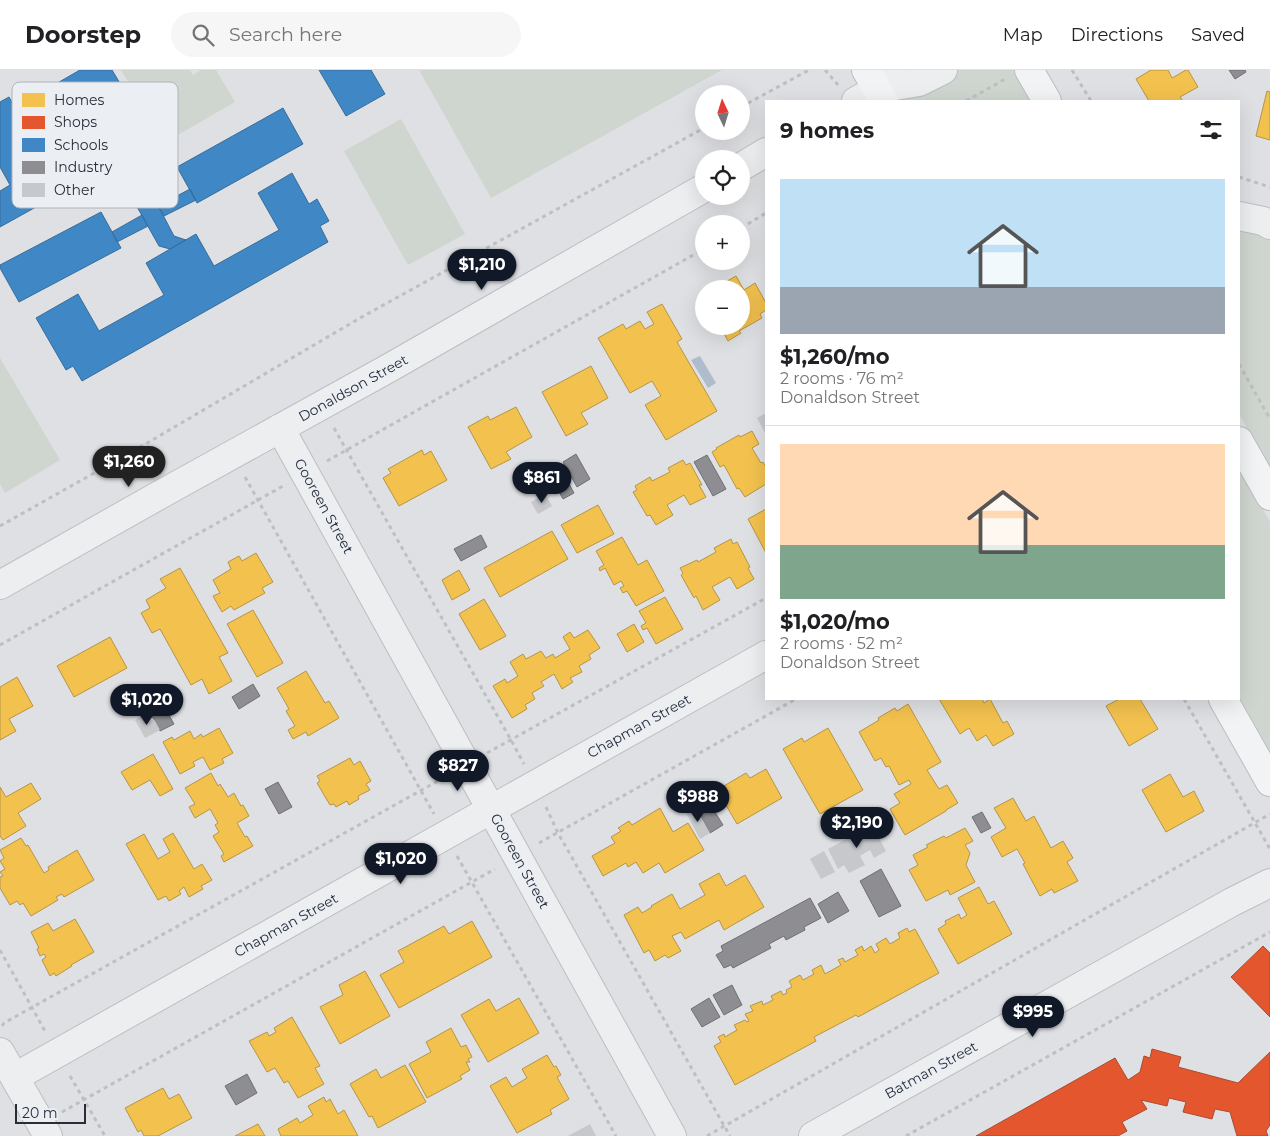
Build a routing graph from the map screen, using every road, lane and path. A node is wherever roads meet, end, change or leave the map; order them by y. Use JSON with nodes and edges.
{"nodes":[{"id":1,"x":809,"y":70,"type":"edge"},
{"id":2,"x":825,"y":70,"type":"edge"},
{"id":3,"x":896,"y":70,"type":"edge"},
{"id":4,"x":943,"y":70,"type":"edge"},
{"id":5,"x":1072,"y":70,"type":"edge"},
{"id":6,"x":1020,"y":73,"type":"edge"},
{"id":7,"x":836,"y":83,"type":"dead end"},
{"id":8,"x":871,"y":90,"type":"edge"},
{"id":9,"x":968,"y":100,"type":"edge"},
{"id":10,"x":1046,"y":100,"type":"edge"},
{"id":11,"x":1089,"y":100,"type":"edge"},
{"id":12,"x":750,"y":102,"type":"edge"},
{"id":13,"x":695,"y":133,"type":"edge"},
{"id":14,"x":765,"y":153,"type":"edge"},
{"id":15,"x":750,"y":162,"type":"edge"},
{"id":16,"x":1240,"y":177,"type":"edge"},
{"id":17,"x":1270,"y":187,"type":"edge"},
{"id":18,"x":695,"y":193,"type":"edge"},
{"id":19,"x":765,"y":214,"type":"edge"},
{"id":20,"x":1240,"y":216,"type":"edge"},
{"id":21,"x":750,"y":223,"type":"edge"},
{"id":22,"x":1270,"y":225,"type":"edge"},
{"id":23,"x":695,"y":254,"type":"edge"},
{"id":24,"x":1240,"y":366,"type":"edge"},
{"id":25,"x":321,"y":405,"type":"junction"},
{"id":26,"x":1270,"y":419,"type":"edge"},
{"id":27,"x":280,"y":428,"type":"junction"},
{"id":28,"x":1240,"y":443,"type":"edge"},
{"id":29,"x":346,"y":450,"type":"junction"},
{"id":30,"x":232,"y":454,"type":"junction"},
{"id":31,"x":305,"y":473,"type":"junction"},
{"id":32,"x":1270,"y":496,"type":"edge"},
{"id":33,"x":258,"y":500,"type":"junction"},
{"id":34,"x":0,"y":526,"type":"edge"},
{"id":35,"x":0,"y":585,"type":"edge"},
{"id":36,"x":765,"y":599,"type":"edge"},
{"id":37,"x":0,"y":645,"type":"edge"},
{"id":38,"x":765,"y":656,"type":"edge"},
{"id":39,"x":794,"y":700,"type":"edge"},
{"id":40,"x":1185,"y":700,"type":"edge"},
{"id":41,"x":1224,"y":700,"type":"edge"},
{"id":42,"x":511,"y":740,"type":"junction"},
{"id":43,"x":467,"y":765,"type":"junction"},
{"id":44,"x":1270,"y":782,"type":"edge"},
{"id":45,"x":421,"y":790,"type":"junction"},
{"id":46,"x":492,"y":809,"type":"junction"},
{"id":47,"x":1270,"y":814,"type":"edge"},
{"id":48,"x":1255,"y":823,"type":"junction"},
{"id":49,"x":558,"y":832,"type":"junction"},
{"id":50,"x":446,"y":835,"type":"junction"},
{"id":51,"x":1270,"y":849,"type":"edge"},
{"id":52,"x":517,"y":856,"type":"junction"},
{"id":53,"x":1270,"y":865,"type":"edge"},
{"id":54,"x":472,"y":882,"type":"junction"},
{"id":55,"x":1270,"y":883,"type":"edge"},
{"id":56,"x":1232,"y":902,"type":"junction"},
{"id":57,"x":1270,"y":932,"type":"edge"},
{"id":58,"x":4,"y":1023,"type":"dead end"},
{"id":59,"x":0,"y":1052,"type":"edge"},
{"id":60,"x":16,"y":1077,"type":"junction"},
{"id":61,"x":53,"y":1126,"type":"edge"},
{"id":62,"x":725,"y":1126,"type":"junction"},
{"id":63,"x":616,"y":1136,"type":"edge"},
{"id":64,"x":672,"y":1136,"type":"edge"},
{"id":65,"x":707,"y":1136,"type":"edge"},
{"id":66,"x":730,"y":1136,"type":"edge"},
{"id":67,"x":813,"y":1136,"type":"edge"},
{"id":68,"x":906,"y":1136,"type":"edge"}],
"edges":[{"from":1,"to":12,"type":"path"},
{"from":2,"to":7,"type":"path"},
{"from":3,"to":8,"type":"street"},
{"from":4,"to":8,"type":"street"},
{"from":5,"to":11,"type":"path"},
{"from":6,"to":9,"type":"path"},
{"from":6,"to":10,"type":"main road"},
{"from":13,"to":34,"type":"path"},
{"from":14,"to":15,"type":"street"},
{"from":16,"to":17,"type":"path"},
{"from":18,"to":25,"type":"street","name":"Donaldson Street"},
{"from":19,"to":21,"type":"path"},
{"from":20,"to":22,"type":"street"},
{"from":23,"to":29,"type":"path"},
{"from":24,"to":26,"type":"path"},
{"from":25,"to":27,"type":"street","name":"Donaldson Street"},
{"from":25,"to":29,"type":"path"},
{"from":27,"to":30,"type":"street","name":"Donaldson Street"},
{"from":27,"to":31,"type":"street","name":"Gooreen Street"},
{"from":28,"to":32,"type":"main road"},
{"from":29,"to":31,"type":"path"},
{"from":29,"to":42,"type":"path"},
{"from":30,"to":33,"type":"path"},
{"from":30,"to":35,"type":"street","name":"Donaldson Street"},
{"from":31,"to":33,"type":"path"},
{"from":31,"to":43,"type":"street","name":"Gooreen Street"},
{"from":33,"to":37,"type":"path"},
{"from":33,"to":45,"type":"path"},
{"from":36,"to":42,"type":"path"},
{"from":38,"to":46,"type":"street","name":"Chapman Street"},
{"from":39,"to":49,"type":"path"},
{"from":40,"to":48,"type":"path"},
{"from":41,"to":44,"type":"main road"},
{"from":42,"to":43,"type":"path"},
{"from":43,"to":45,"type":"path"},
{"from":43,"to":46,"type":"street","name":"Gooreen Street"},
{"from":45,"to":50,"type":"path"},
{"from":45,"to":58,"type":"path"},
{"from":46,"to":50,"type":"street","name":"Chapman Street"},
{"from":46,"to":52,"type":"street","name":"Gooreen Street"},
{"from":47,"to":48,"type":"path"},
{"from":48,"to":51,"type":"path"},
{"from":48,"to":62,"type":"path"},
{"from":49,"to":52,"type":"path"},
{"from":49,"to":62,"type":"path"},
{"from":50,"to":54,"type":"path"},
{"from":50,"to":60,"type":"street","name":"Chapman Street"},
{"from":52,"to":54,"type":"path"},
{"from":52,"to":64,"type":"street","name":"Gooreen Street"},
{"from":53,"to":56,"type":"street","name":"Batman Street"},
{"from":54,"to":61,"type":"path"},
{"from":54,"to":63,"type":"path"},
{"from":55,"to":56,"type":"street","name":"Batman Street"},
{"from":56,"to":67,"type":"street","name":"Batman Street"},
{"from":57,"to":68,"type":"path"},
{"from":59,"to":60,"type":"street"},
{"from":60,"to":61,"type":"street"},
{"from":62,"to":65,"type":"path"},
{"from":62,"to":66,"type":"path"}]}
